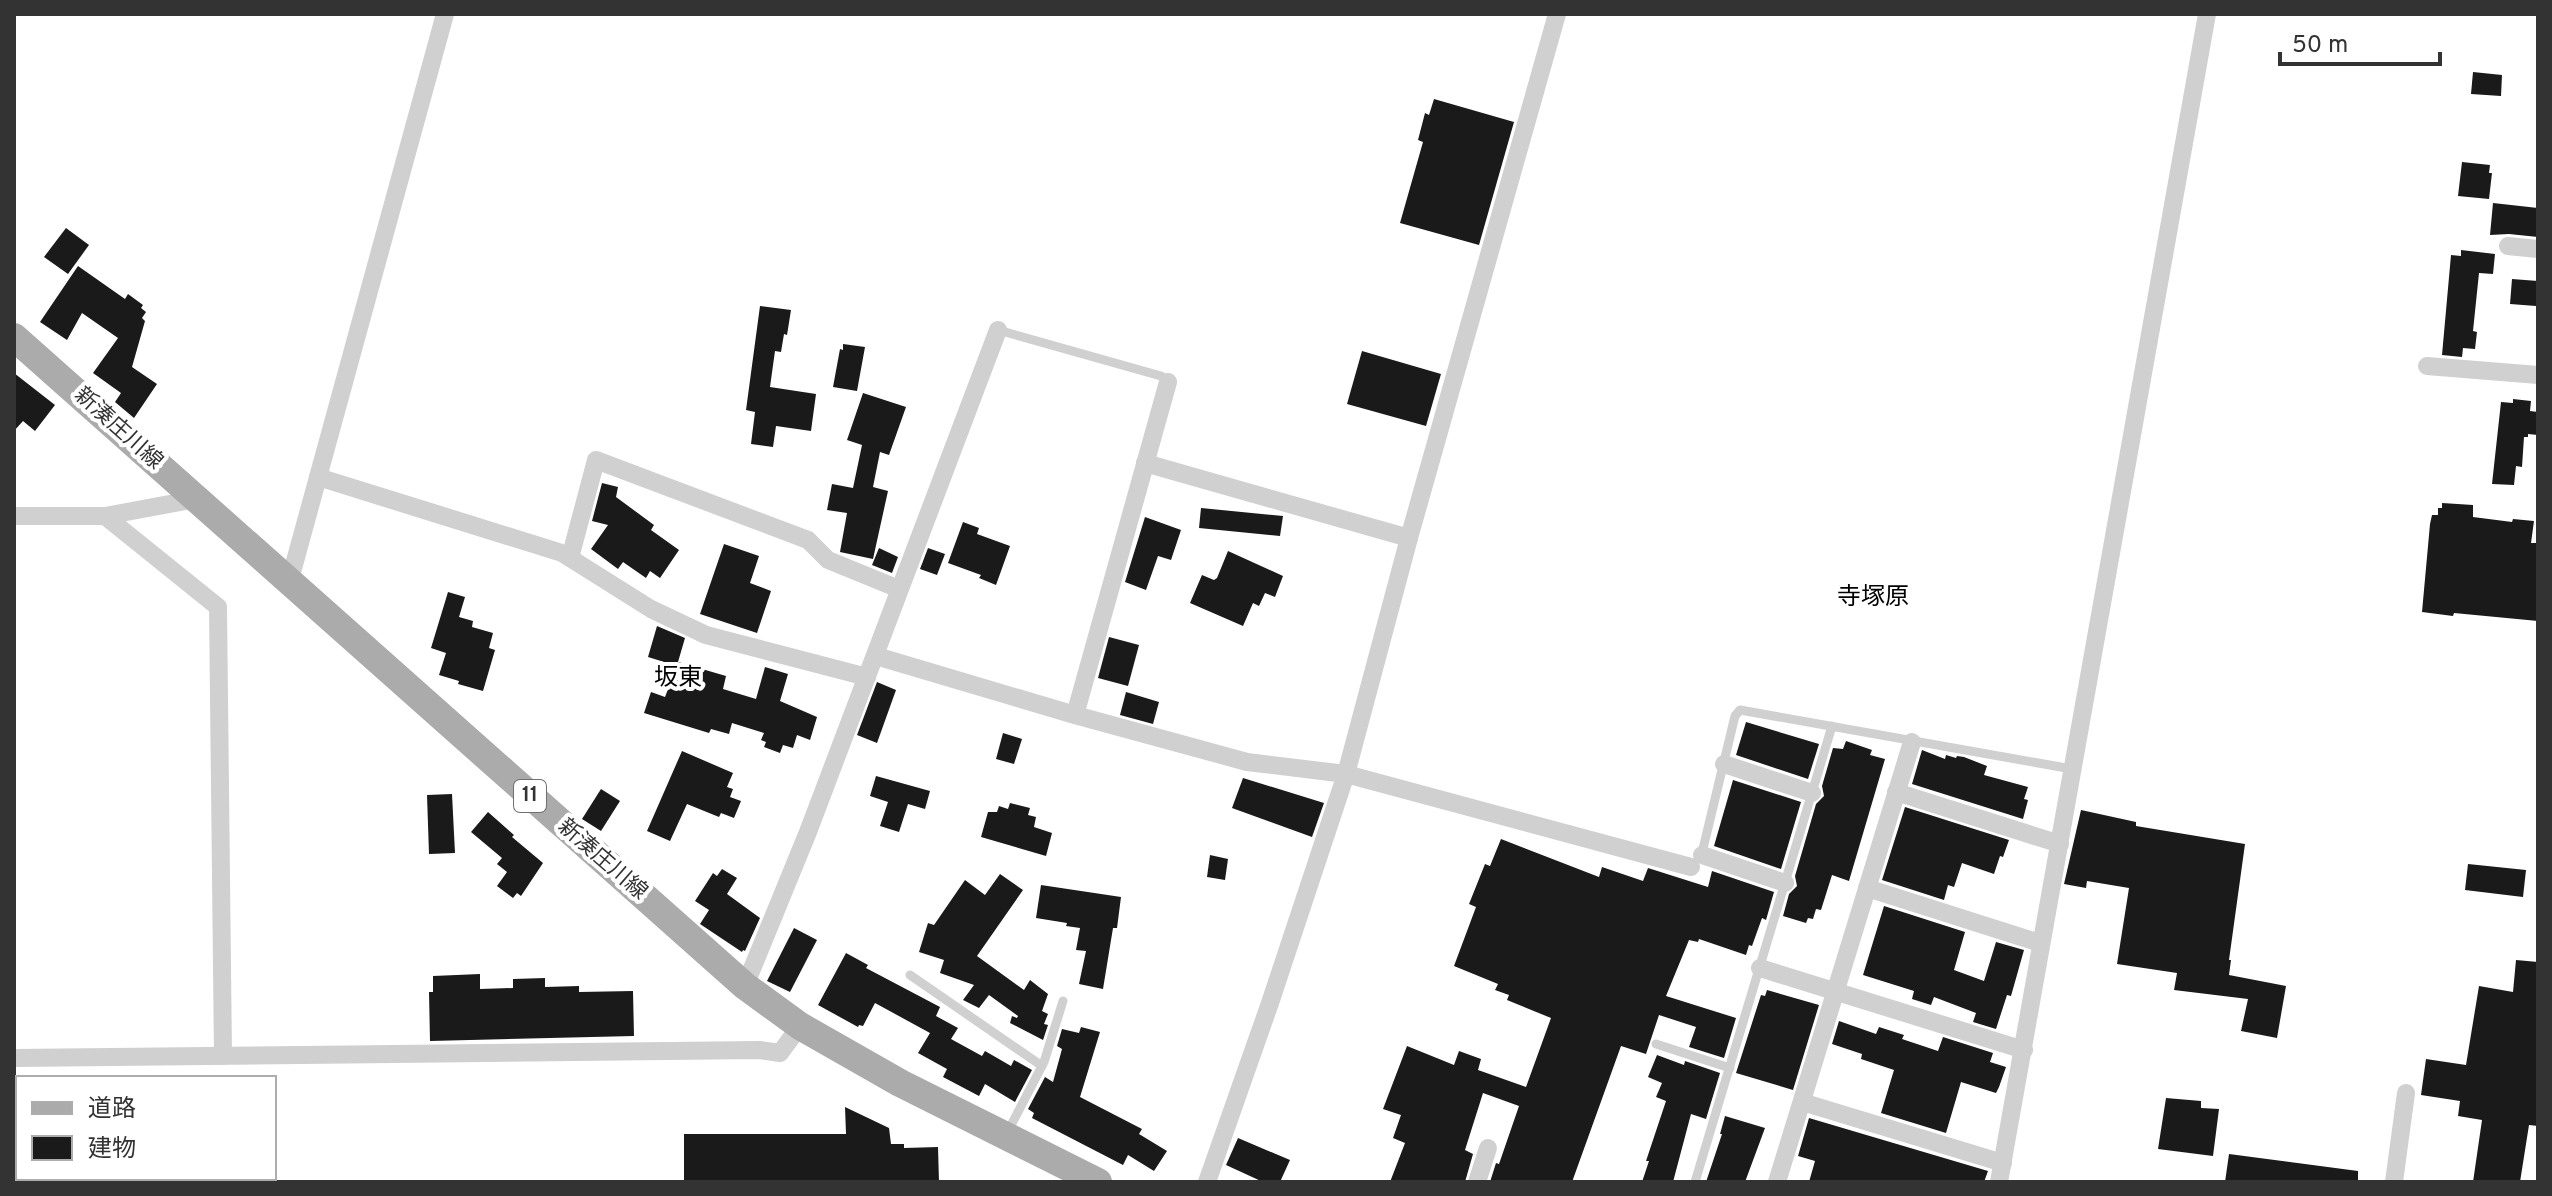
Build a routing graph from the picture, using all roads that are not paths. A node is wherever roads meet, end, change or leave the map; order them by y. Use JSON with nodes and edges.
{"nodes":[{"id":1,"x":445,"y":14,"type":"edge"},
{"id":2,"x":1557,"y":14,"type":"edge"},
{"id":3,"x":2207,"y":14,"type":"edge"},
{"id":4,"x":2508,"y":246,"type":"dead end"},
{"id":5,"x":2538,"y":249,"type":"edge"},
{"id":6,"x":998,"y":330,"type":"joint"},
{"id":7,"x":14,"y":337,"type":"edge"},
{"id":8,"x":2427,"y":366,"type":"dead end"},
{"id":9,"x":2538,"y":375,"type":"edge"},
{"id":10,"x":1168,"y":382,"type":"joint"},
{"id":11,"x":1145,"y":463,"type":"junction"},
{"id":12,"x":318,"y":477,"type":"junction"},
{"id":13,"x":196,"y":499,"type":"junction"},
{"id":14,"x":14,"y":516,"type":"edge"},
{"id":15,"x":105,"y":516,"type":"junction"},
{"id":16,"x":1409,"y":538,"type":"junction"},
{"id":17,"x":570,"y":558,"type":"junction"},
{"id":18,"x":289,"y":583,"type":"junction"},
{"id":19,"x":899,"y":589,"type":"junction"},
{"id":20,"x":876,"y":656,"type":"junction"},
{"id":21,"x":867,"y":677,"type":"junction"},
{"id":22,"x":1075,"y":715,"type":"junction"},
{"id":23,"x":1832,"y":726,"type":"junction"},
{"id":24,"x":1912,"y":742,"type":"junction"},
{"id":25,"x":1724,"y":764,"type":"junction"},
{"id":26,"x":2072,"y":769,"type":"junction"},
{"id":27,"x":1346,"y":774,"type":"junction"},
{"id":28,"x":1896,"y":792,"type":"junction"},
{"id":29,"x":1812,"y":793,"type":"junction"},
{"id":30,"x":2060,"y":844,"type":"junction"},
{"id":31,"x":1696,"y":861,"type":"junction"},
{"id":32,"x":1785,"y":883,"type":"junction"},
{"id":33,"x":1867,"y":888,"type":"junction"},
{"id":34,"x":2040,"y":943,"type":"junction"},
{"id":35,"x":1760,"y":968,"type":"junction"},
{"id":36,"x":910,"y":975,"type":"dead end"},
{"id":37,"x":745,"y":986,"type":"junction"},
{"id":38,"x":1836,"y":992,"type":"junction"},
{"id":39,"x":1063,"y":1001,"type":"dead end"},
{"id":40,"x":800,"y":1026,"type":"junction"},
{"id":41,"x":1656,"y":1044,"type":"dead end"},
{"id":42,"x":2024,"y":1050,"type":"junction"},
{"id":43,"x":223,"y":1056,"type":"junction"},
{"id":44,"x":14,"y":1058,"type":"edge"},
{"id":45,"x":1042,"y":1066,"type":"junction"},
{"id":46,"x":1730,"y":1068,"type":"junction"},
{"id":47,"x":2406,"y":1093,"type":"dead end"},
{"id":48,"x":1802,"y":1102,"type":"junction"},
{"id":49,"x":1005,"y":1136,"type":"junction"},
{"id":50,"x":1488,"y":1148,"type":"dead end"},
{"id":51,"x":2001,"y":1173,"type":"edge"},
{"id":52,"x":1098,"y":1182,"type":"edge"},
{"id":53,"x":1207,"y":1182,"type":"edge"},
{"id":54,"x":1477,"y":1182,"type":"edge"},
{"id":55,"x":1695,"y":1182,"type":"edge"},
{"id":56,"x":1777,"y":1182,"type":"edge"},
{"id":57,"x":2394,"y":1182,"type":"edge"}],
"edges":[{"from":1,"to":12,"type":"street"},
{"from":2,"to":16,"type":"street"},
{"from":3,"to":26,"type":"street"},
{"from":4,"to":5,"type":"street"},
{"from":6,"to":10,"type":"lane"},
{"from":6,"to":19,"type":"street"},
{"from":7,"to":13,"type":"main road","name":"新湊庄川線","number":"11"},
{"from":8,"to":9,"type":"street"},
{"from":10,"to":11,"type":"street"},
{"from":11,"to":16,"type":"street"},
{"from":11,"to":22,"type":"street"},
{"from":12,"to":17,"type":"street"},
{"from":12,"to":18,"type":"street"},
{"from":13,"to":15,"type":"street"},
{"from":13,"to":18,"type":"main road","name":"新湊庄川線","number":"11"},
{"from":14,"to":15,"type":"street"},
{"from":15,"to":43,"type":"street"},
{"from":16,"to":27,"type":"street"},
{"from":17,"to":19,"type":"street"},
{"from":17,"to":21,"type":"street"},
{"from":18,"to":37,"type":"main road","name":"新湊庄川線","number":"11"},
{"from":19,"to":20,"type":"street"},
{"from":20,"to":21,"type":"street"},
{"from":20,"to":22,"type":"street"},
{"from":21,"to":37,"type":"street"},
{"from":22,"to":27,"type":"street"},
{"from":23,"to":24,"type":"lane"},
{"from":23,"to":25,"type":"lane"},
{"from":23,"to":29,"type":"lane"},
{"from":24,"to":26,"type":"lane"},
{"from":24,"to":28,"type":"street"},
{"from":25,"to":29,"type":"street"},
{"from":25,"to":31,"type":"lane"},
{"from":26,"to":30,"type":"street"},
{"from":27,"to":31,"type":"street"},
{"from":27,"to":53,"type":"street"},
{"from":28,"to":30,"type":"street"},
{"from":28,"to":33,"type":"street"},
{"from":29,"to":32,"type":"lane"},
{"from":30,"to":34,"type":"street"},
{"from":31,"to":32,"type":"street"},
{"from":32,"to":35,"type":"lane"},
{"from":33,"to":34,"type":"street"},
{"from":33,"to":38,"type":"street"},
{"from":34,"to":42,"type":"street"},
{"from":35,"to":38,"type":"street"},
{"from":35,"to":46,"type":"lane"},
{"from":36,"to":45,"type":"lane"},
{"from":37,"to":40,"type":"main road","name":"新湊庄川線","number":"11"},
{"from":38,"to":42,"type":"street"},
{"from":38,"to":48,"type":"street"},
{"from":39,"to":45,"type":"lane"},
{"from":40,"to":43,"type":"street"},
{"from":40,"to":49,"type":"main road","name":"新湊庄川線","number":"11"},
{"from":41,"to":46,"type":"lane"},
{"from":42,"to":51,"type":"street"},
{"from":43,"to":44,"type":"street"},
{"from":45,"to":49,"type":"lane"},
{"from":46,"to":55,"type":"lane"},
{"from":47,"to":57,"type":"street"},
{"from":48,"to":51,"type":"street"},
{"from":48,"to":56,"type":"street"},
{"from":49,"to":52,"type":"main road","name":"新湊庄川線","number":"11"},
{"from":50,"to":54,"type":"street"}]}
